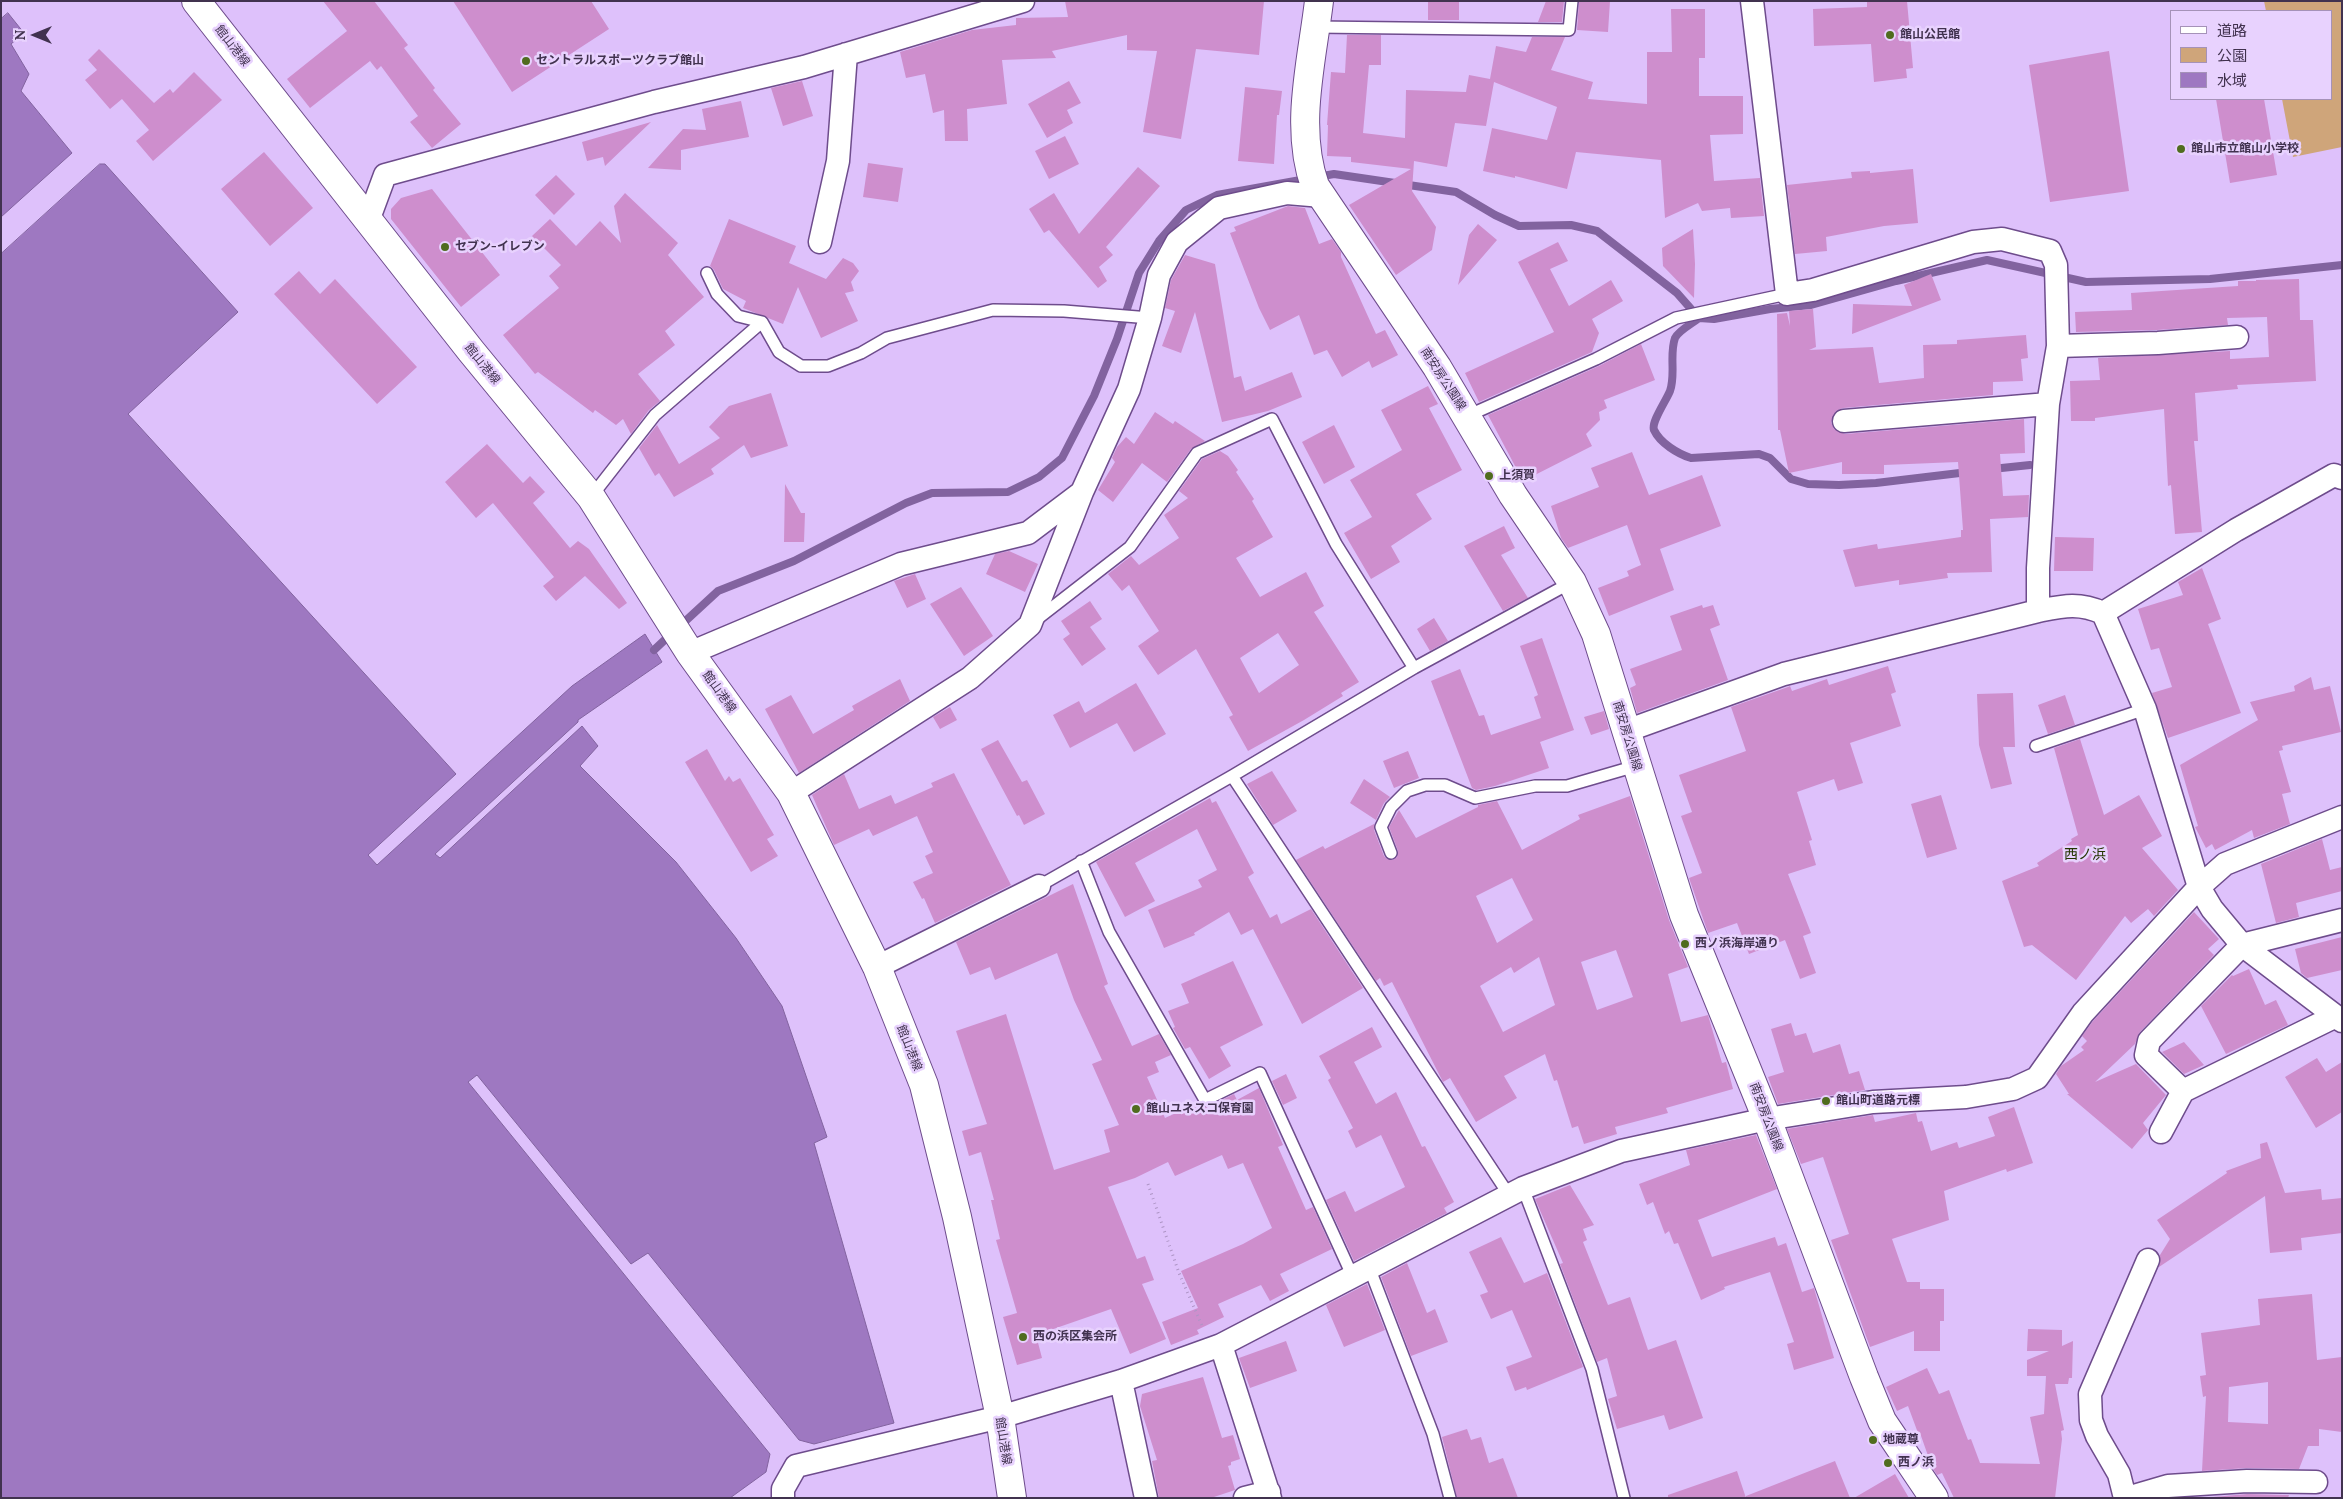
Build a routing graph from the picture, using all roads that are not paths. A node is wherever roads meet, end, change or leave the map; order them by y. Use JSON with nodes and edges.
{"nodes":[{"id":1,"x":196,"y":1,"type":"edge"},
{"id":2,"x":1023,"y":1,"type":"edge"},
{"id":3,"x":1572,"y":1,"type":"edge"},
{"id":4,"x":1752,"y":1,"type":"edge"},
{"id":5,"x":1318,"y":14,"type":"edge"},
{"id":6,"x":846,"y":54,"type":"junction"},
{"id":7,"x":1315,"y":184,"type":"junction"},
{"id":8,"x":368,"y":221,"type":"junction"},
{"id":9,"x":820,"y":242,"type":"dead end"},
{"id":10,"x":707,"y":273,"type":"dead end"},
{"id":11,"x":1787,"y":294,"type":"junction"},
{"id":12,"x":1143,"y":318,"type":"junction"},
{"id":13,"x":762,"y":322,"type":"junction"},
{"id":14,"x":2237,"y":336,"type":"dead end"},
{"id":15,"x":2058,"y":346,"type":"junction"},
{"id":16,"x":2048,"y":404,"type":"junction"},
{"id":17,"x":1467,"y":416,"type":"junction"},
{"id":18,"x":1844,"y":421,"type":"dead end"},
{"id":19,"x":2342,"y":478,"type":"edge"},
{"id":20,"x":1082,"y":492,"type":"junction"},
{"id":21,"x":591,"y":497,"type":"junction"},
{"id":22,"x":1572,"y":582,"type":"junction"},
{"id":23,"x":2038,"y":611,"type":"junction"},
{"id":24,"x":2104,"y":612,"type":"junction"},
{"id":25,"x":1030,"y":625,"type":"junction"},
{"id":26,"x":688,"y":650,"type":"junction"},
{"id":27,"x":1414,"y":668,"type":"junction"},
{"id":28,"x":2146,"y":709,"type":"junction"},
{"id":29,"x":1626,"y":731,"type":"junction"},
{"id":30,"x":2036,"y":746,"type":"dead end"},
{"id":31,"x":1636,"y":766,"type":"junction"},
{"id":32,"x":1232,"y":776,"type":"junction"},
{"id":33,"x":791,"y":793,"type":"junction"},
{"id":34,"x":2342,"y":817,"type":"edge"},
{"id":35,"x":1391,"y":853,"type":"dead end"},
{"id":36,"x":1081,"y":861,"type":"junction"},
{"id":37,"x":1040,"y":886,"type":"joint"},
{"id":38,"x":2199,"y":886,"type":"junction"},
{"id":39,"x":2342,"y":920,"type":"edge"},
{"id":40,"x":2242,"y":945,"type":"junction"},
{"id":41,"x":877,"y":967,"type":"junction"},
{"id":42,"x":2338,"y":1019,"type":"edge"},
{"id":43,"x":2183,"y":1091,"type":"junction"},
{"id":44,"x":1767,"y":1118,"type":"junction"},
{"id":45,"x":2161,"y":1132,"type":"dead end"},
{"id":46,"x":1516,"y":1192,"type":"junction"},
{"id":47,"x":2148,"y":1260,"type":"dead end"},
{"id":48,"x":1360,"y":1271,"type":"junction"},
{"id":49,"x":1221,"y":1345,"type":"junction"},
{"id":50,"x":1122,"y":1381,"type":"junction"},
{"id":51,"x":1000,"y":1417,"type":"junction"},
{"id":52,"x":2316,"y":1482,"type":"dead end"},
{"id":53,"x":1269,"y":1495,"type":"edge"},
{"id":54,"x":783,"y":1498,"type":"edge"},
{"id":55,"x":1012,"y":1498,"type":"edge"},
{"id":56,"x":1146,"y":1498,"type":"edge"},
{"id":57,"x":1245,"y":1498,"type":"edge"},
{"id":58,"x":1450,"y":1498,"type":"edge"},
{"id":59,"x":1624,"y":1498,"type":"edge"},
{"id":60,"x":1934,"y":1498,"type":"edge"},
{"id":61,"x":2126,"y":1498,"type":"edge"}],
"edges":[{"from":1,"to":8,"type":"main road","name":"館山港線"},
{"from":2,"to":6,"type":"street"},
{"from":3,"to":5,"type":"lane"},
{"from":4,"to":11,"type":"street"},
{"from":5,"to":7,"type":"main road","name":"南安房公園線"},
{"from":6,"to":8,"type":"street"},
{"from":6,"to":9,"type":"street"},
{"from":7,"to":12,"type":"street"},
{"from":7,"to":17,"type":"main road","name":"南安房公園線"},
{"from":8,"to":21,"type":"main road","name":"館山港線"},
{"from":10,"to":13,"type":"lane"},
{"from":11,"to":15,"type":"street"},
{"from":11,"to":17,"type":"lane"},
{"from":12,"to":13,"type":"lane"},
{"from":12,"to":20,"type":"street"},
{"from":13,"to":21,"type":"lane"},
{"from":14,"to":15,"type":"street"},
{"from":15,"to":16,"type":"street"},
{"from":16,"to":18,"type":"street"},
{"from":16,"to":23,"type":"street"},
{"from":17,"to":22,"type":"main road","name":"南安房公園線"},
{"from":19,"to":24,"type":"street"},
{"from":20,"to":25,"type":"street"},
{"from":20,"to":26,"type":"street"},
{"from":21,"to":26,"type":"main road","name":"館山港線"},
{"from":22,"to":27,"type":"lane"},
{"from":22,"to":29,"type":"main road","name":"南安房公園線"},
{"from":23,"to":24,"type":"street"},
{"from":23,"to":29,"type":"street"},
{"from":24,"to":28,"type":"street"},
{"from":25,"to":27,"type":"lane"},
{"from":25,"to":33,"type":"street"},
{"from":26,"to":33,"type":"main road","name":"館山港線"},
{"from":27,"to":32,"type":"lane"},
{"from":28,"to":30,"type":"lane"},
{"from":28,"to":38,"type":"street"},
{"from":29,"to":31,"type":"main road","name":"南安房公園線"},
{"from":31,"to":35,"type":"lane"},
{"from":31,"to":44,"type":"main road","name":"南安房公園線"},
{"from":32,"to":36,"type":"lane"},
{"from":32,"to":46,"type":"lane"},
{"from":33,"to":41,"type":"main road","name":"館山港線"},
{"from":34,"to":38,"type":"street"},
{"from":36,"to":37,"type":"lane"},
{"from":36,"to":48,"type":"lane"},
{"from":37,"to":41,"type":"street"},
{"from":38,"to":40,"type":"street"},
{"from":38,"to":44,"type":"street"},
{"from":39,"to":40,"type":"street"},
{"from":40,"to":42,"type":"street"},
{"from":40,"to":43,"type":"street"},
{"from":41,"to":51,"type":"main road","name":"館山港線"},
{"from":42,"to":43,"type":"street"},
{"from":43,"to":45,"type":"street"},
{"from":44,"to":46,"type":"street"},
{"from":44,"to":60,"type":"main road","name":"南安房公園線"},
{"from":46,"to":48,"type":"street"},
{"from":46,"to":59,"type":"lane"},
{"from":47,"to":61,"type":"street"},
{"from":48,"to":49,"type":"street"},
{"from":48,"to":58,"type":"lane"},
{"from":49,"to":50,"type":"street"},
{"from":49,"to":53,"type":"street"},
{"from":50,"to":51,"type":"street"},
{"from":50,"to":56,"type":"street"},
{"from":51,"to":54,"type":"street"},
{"from":51,"to":55,"type":"main road","name":"館山港線"},
{"from":52,"to":61,"type":"street"},
{"from":53,"to":57,"type":"street"}]}
